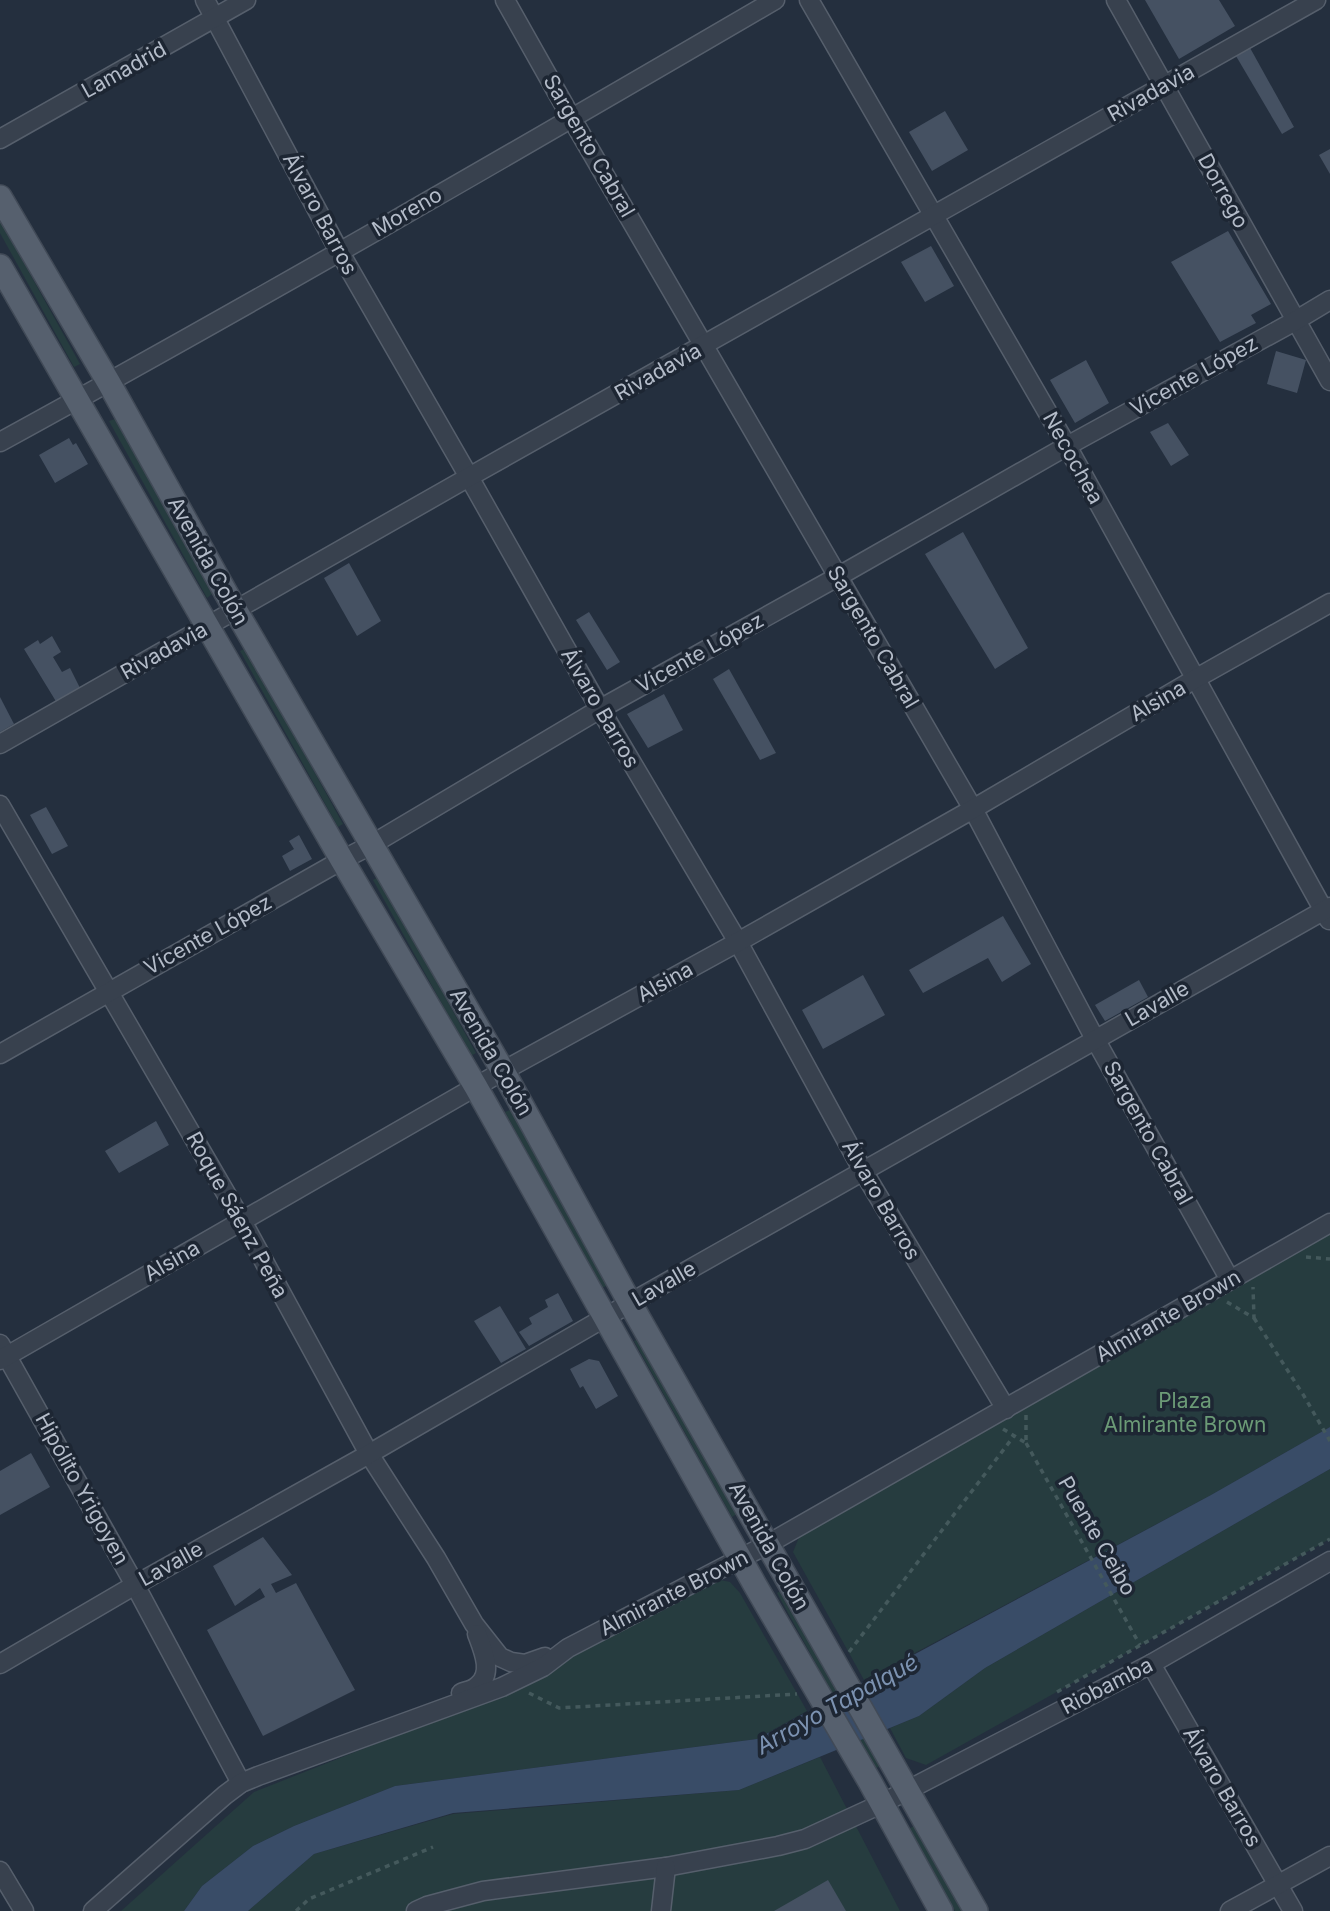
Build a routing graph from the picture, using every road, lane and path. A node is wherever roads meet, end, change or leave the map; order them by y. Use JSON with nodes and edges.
{"nodes":[{"id":1,"x":205,"y":0,"type":"edge"},
{"id":2,"x":246,"y":0,"type":"edge"},
{"id":3,"x":505,"y":0,"type":"edge"},
{"id":4,"x":775,"y":0,"type":"edge"},
{"id":5,"x":809,"y":0,"type":"edge"},
{"id":6,"x":1116,"y":0,"type":"edge"},
{"id":7,"x":1316,"y":0,"type":"edge"},
{"id":8,"x":216,"y":19,"type":"junction"},
{"id":9,"x":1165,"y":85,"type":"junction"},
{"id":10,"x":572,"y":118,"type":"junction"},
{"id":11,"x":0,"y":139,"type":"edge"},
{"id":12,"x":0,"y":197,"type":"edge"},
{"id":13,"x":934,"y":216,"type":"junction"},
{"id":14,"x":339,"y":251,"type":"junction"},
{"id":15,"x":0,"y":266,"type":"edge"},
{"id":16,"x":1330,"y":300,"type":"edge"},
{"id":17,"x":1295,"y":321,"type":"junction"},
{"id":18,"x":704,"y":345,"type":"junction"},
{"id":19,"x":1330,"y":381,"type":"edge"},
{"id":20,"x":109,"y":383,"type":"junction"},
{"id":21,"x":78,"y":399,"type":"junction"},
{"id":22,"x":0,"y":442,"type":"edge"},
{"id":23,"x":1067,"y":446,"type":"junction"},
{"id":24,"x":470,"y":477,"type":"junction"},
{"id":25,"x":839,"y":576,"type":"junction"},
{"id":26,"x":1330,"y":603,"type":"edge"},
{"id":27,"x":236,"y":611,"type":"junction"},
{"id":28,"x":207,"y":627,"type":"junction"},
{"id":29,"x":1195,"y":679,"type":"junction"},
{"id":30,"x":600,"y":709,"type":"junction"},
{"id":31,"x":0,"y":744,"type":"edge"},
{"id":32,"x":0,"y":805,"type":"edge"},
{"id":33,"x":973,"y":809,"type":"junction"},
{"id":34,"x":371,"y":845,"type":"junction"},
{"id":35,"x":342,"y":860,"type":"junction"},
{"id":36,"x":1328,"y":913,"type":"edge"},
{"id":37,"x":738,"y":942,"type":"junction"},
{"id":38,"x":109,"y":991,"type":"junction"},
{"id":39,"x":1096,"y":1039,"type":"junction"},
{"id":40,"x":0,"y":1054,"type":"edge"},
{"id":41,"x":503,"y":1071,"type":"junction"},
{"id":42,"x":476,"y":1087,"type":"junction"},
{"id":43,"x":863,"y":1171,"type":"junction"},
{"id":44,"x":242,"y":1221,"type":"junction"},
{"id":45,"x":1330,"y":1223,"type":"edge"},
{"id":46,"x":1303,"y":1257,"type":"dead end"},
{"id":47,"x":1330,"y":1259,"type":"edge"},
{"id":48,"x":1252,"y":1278,"type":"dead end"},
{"id":49,"x":1230,"y":1280,"type":"junction"},
{"id":50,"x":1218,"y":1297,"type":"dead end"},
{"id":51,"x":630,"y":1303,"type":"junction"},
{"id":52,"x":1254,"y":1318,"type":"junction"},
{"id":53,"x":605,"y":1319,"type":"junction"},
{"id":54,"x":2,"y":1354,"type":"edge"},
{"id":55,"x":1027,"y":1406,"type":"dead end"},
{"id":56,"x":1006,"y":1409,"type":"junction"},
{"id":57,"x":995,"y":1424,"type":"dead end"},
{"id":58,"x":1014,"y":1436,"type":"junction"},
{"id":59,"x":1330,"y":1441,"type":"edge"},
{"id":60,"x":1026,"y":1443,"type":"junction"},
{"id":61,"x":369,"y":1454,"type":"junction"},
{"id":62,"x":1330,"y":1539,"type":"edge"},
{"id":63,"x":768,"y":1544,"type":"junction"},
{"id":64,"x":741,"y":1559,"type":"junction"},
{"id":65,"x":1330,"y":1561,"type":"edge"},
{"id":66,"x":135,"y":1585,"type":"junction"},
{"id":67,"x":474,"y":1624,"type":"junction"},
{"id":68,"x":1140,"y":1645,"type":"junction"},
{"id":69,"x":568,"y":1648,"type":"junction"},
{"id":70,"x":839,"y":1653,"type":"junction"},
{"id":71,"x":0,"y":1664,"type":"edge"},
{"id":72,"x":1151,"y":1664,"type":"junction"},
{"id":73,"x":519,"y":1688,"type":"dead end"},
{"id":74,"x":796,"y":1694,"type":"dead end"},
{"id":75,"x":1046,"y":1697,"type":"dead end"},
{"id":76,"x":424,"y":1715,"type":"junction"},
{"id":77,"x":241,"y":1783,"type":"junction"},
{"id":78,"x":907,"y":1789,"type":"junction"},
{"id":79,"x":881,"y":1804,"type":"junction"},
{"id":80,"x":433,"y":1847,"type":"dead end"},
{"id":81,"x":1330,"y":1856,"type":"edge"},
{"id":82,"x":666,"y":1867,"type":"junction"},
{"id":83,"x":0,"y":1871,"type":"edge"},
{"id":84,"x":1278,"y":1885,"type":"junction"},
{"id":85,"x":24,"y":1911,"type":"edge"},
{"id":86,"x":93,"y":1911,"type":"edge"},
{"id":87,"x":296,"y":1911,"type":"edge"},
{"id":88,"x":416,"y":1911,"type":"edge"},
{"id":89,"x":661,"y":1911,"type":"edge"},
{"id":90,"x":941,"y":1911,"type":"edge"},
{"id":91,"x":976,"y":1911,"type":"edge"},
{"id":92,"x":1230,"y":1911,"type":"edge"},
{"id":93,"x":1293,"y":1911,"type":"edge"}],
"edges":[{"from":1,"to":8,"type":"street","name":"Álvaro Barros"},
{"from":2,"to":8,"type":"street","name":"Lamadrid"},
{"from":3,"to":10,"type":"street","name":"Sargento Cabral"},
{"from":4,"to":10,"type":"street","name":"Moreno"},
{"from":5,"to":13,"type":"street","name":"Necochea"},
{"from":6,"to":9,"type":"street","name":"Dorrego"},
{"from":7,"to":9,"type":"street","name":"Rivadavia"},
{"from":8,"to":11,"type":"street","name":"Lamadrid"},
{"from":8,"to":14,"type":"street","name":"Álvaro Barros"},
{"from":9,"to":13,"type":"street","name":"Rivadavia"},
{"from":9,"to":17,"type":"street","name":"Dorrego"},
{"from":10,"to":14,"type":"street","name":"Moreno"},
{"from":10,"to":18,"type":"street","name":"Sargento Cabral"},
{"from":12,"to":20,"type":"main road","name":"Avenida Colón"},
{"from":13,"to":18,"type":"street","name":"Rivadavia"},
{"from":13,"to":23,"type":"street","name":"Necochea"},
{"from":14,"to":20,"type":"street","name":"Moreno"},
{"from":14,"to":24,"type":"street","name":"Álvaro Barros"},
{"from":15,"to":21,"type":"main road","name":"Avenida Colón"},
{"from":16,"to":17,"type":"street","name":"Vicente López"},
{"from":17,"to":19,"type":"street","name":"Dorrego"},
{"from":17,"to":23,"type":"street","name":"Vicente López"},
{"from":18,"to":24,"type":"street","name":"Rivadavia"},
{"from":18,"to":25,"type":"street","name":"Sargento Cabral"},
{"from":20,"to":21,"type":"street","name":"Moreno"},
{"from":20,"to":27,"type":"main road","name":"Avenida Colón"},
{"from":21,"to":22,"type":"street","name":"Moreno"},
{"from":21,"to":28,"type":"main road","name":"Avenida Colón"},
{"from":23,"to":25,"type":"street","name":"Vicente López"},
{"from":23,"to":29,"type":"street","name":"Necochea"},
{"from":24,"to":27,"type":"street","name":"Rivadavia"},
{"from":24,"to":30,"type":"street","name":"Álvaro Barros"},
{"from":25,"to":30,"type":"street","name":"Vicente López"},
{"from":25,"to":33,"type":"street","name":"Sargento Cabral"},
{"from":26,"to":29,"type":"street","name":"Alsina"},
{"from":27,"to":28,"type":"street","name":"Rivadavia"},
{"from":27,"to":34,"type":"main road","name":"Avenida Colón"},
{"from":28,"to":31,"type":"street","name":"Rivadavia"},
{"from":28,"to":35,"type":"main road","name":"Avenida Colón"},
{"from":29,"to":33,"type":"street","name":"Alsina"},
{"from":29,"to":36,"type":"street","name":"Necochea"},
{"from":30,"to":34,"type":"street","name":"Vicente López"},
{"from":30,"to":37,"type":"street","name":"Álvaro Barros"},
{"from":32,"to":38,"type":"street","name":"Roque Sáenz Peña"},
{"from":33,"to":37,"type":"street","name":"Alsina"},
{"from":33,"to":39,"type":"street","name":"Sargento Cabral"},
{"from":34,"to":35,"type":"street","name":"Vicente López"},
{"from":34,"to":41,"type":"main road","name":"Avenida Colón"},
{"from":35,"to":38,"type":"street","name":"Vicente López"},
{"from":35,"to":42,"type":"main road","name":"Avenida Colón"},
{"from":36,"to":39,"type":"street","name":"Lavalle"},
{"from":37,"to":41,"type":"street","name":"Alsina"},
{"from":37,"to":43,"type":"street","name":"Álvaro Barros"},
{"from":38,"to":40,"type":"street","name":"Vicente López"},
{"from":38,"to":44,"type":"street","name":"Roque Sáenz Peña"},
{"from":39,"to":43,"type":"street","name":"Lavalle"},
{"from":39,"to":49,"type":"street","name":"Sargento Cabral"},
{"from":41,"to":42,"type":"street","name":"Alsina"},
{"from":41,"to":51,"type":"main road","name":"Avenida Colón"},
{"from":42,"to":44,"type":"street","name":"Alsina"},
{"from":42,"to":53,"type":"main road","name":"Avenida Colón"},
{"from":43,"to":51,"type":"street","name":"Lavalle"},
{"from":43,"to":56,"type":"street","name":"Álvaro Barros"},
{"from":44,"to":54,"type":"street","name":"Alsina"},
{"from":44,"to":61,"type":"street","name":"Roque Sáenz Peña"},
{"from":45,"to":49,"type":"street","name":"Almirante Brown"},
{"from":46,"to":47,"type":"path"},
{"from":48,"to":52,"type":"path"},
{"from":49,"to":56,"type":"street","name":"Almirante Brown"},
{"from":50,"to":52,"type":"path"},
{"from":51,"to":53,"type":"street","name":"Lavalle"},
{"from":51,"to":63,"type":"main road","name":"Avenida Colón"},
{"from":52,"to":59,"type":"path"},
{"from":53,"to":61,"type":"street","name":"Lavalle"},
{"from":53,"to":64,"type":"main road","name":"Avenida Colón"},
{"from":54,"to":66,"type":"street","name":"Hipólito Yrigoyen"},
{"from":55,"to":60,"type":"path"},
{"from":56,"to":63,"type":"street","name":"Almirante Brown"},
{"from":57,"to":58,"type":"path"},
{"from":58,"to":60,"type":"path"},
{"from":58,"to":70,"type":"path"},
{"from":60,"to":68,"type":"path","name":"Puente Ceibo"},
{"from":61,"to":66,"type":"street","name":"Lavalle"},
{"from":61,"to":67,"type":"street","name":"Roque Sáenz Peña"},
{"from":62,"to":68,"type":"path"},
{"from":63,"to":64,"type":"street","name":"Almirante Brown"},
{"from":63,"to":70,"type":"main road","name":"Avenida Colón"},
{"from":64,"to":69,"type":"street","name":"Almirante Brown"},
{"from":64,"to":79,"type":"main road","name":"Avenida Colón"},
{"from":65,"to":72,"type":"street","name":"Riobamba"},
{"from":66,"to":71,"type":"street","name":"Lavalle"},
{"from":66,"to":77,"type":"street","name":"Hipólito Yrigoyen"},
{"from":67,"to":69,"type":"street"},
{"from":67,"to":76,"type":"street"},
{"from":68,"to":75,"type":"path"},
{"from":69,"to":76,"type":"street","name":"Almirante Brown"},
{"from":70,"to":78,"type":"main road","name":"Avenida Colón"},
{"from":72,"to":78,"type":"street","name":"Riobamba"},
{"from":72,"to":84,"type":"street","name":"Álvaro Barros"},
{"from":73,"to":74,"type":"path"},
{"from":76,"to":77,"type":"street","name":"Almirante Brown"},
{"from":77,"to":86,"type":"street","name":"Almirante Brown"},
{"from":78,"to":79,"type":"street","name":"Riobamba"},
{"from":78,"to":91,"type":"main road","name":"Avenida Colón"},
{"from":79,"to":82,"type":"street","name":"Riobamba"},
{"from":79,"to":90,"type":"main road","name":"Avenida Colón"},
{"from":80,"to":87,"type":"path"},
{"from":81,"to":84,"type":"street"},
{"from":82,"to":88,"type":"street","name":"Riobamba"},
{"from":82,"to":89,"type":"street"},
{"from":83,"to":85,"type":"street"},
{"from":84,"to":92,"type":"street"},
{"from":84,"to":93,"type":"street","name":"Álvaro Barros"}]}
